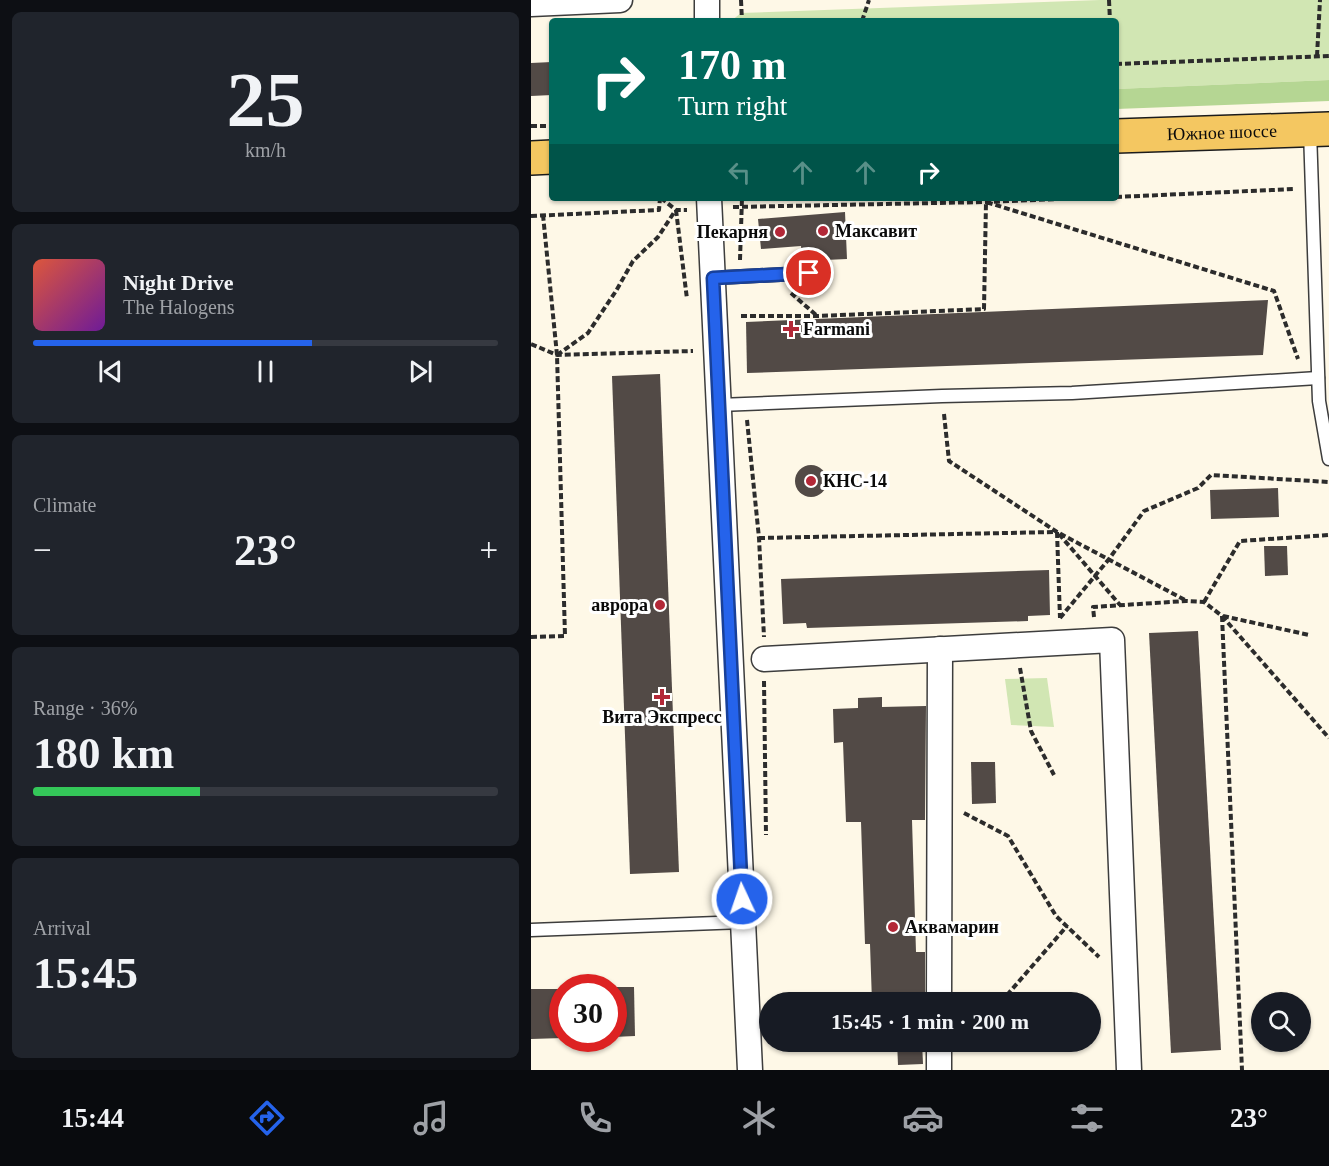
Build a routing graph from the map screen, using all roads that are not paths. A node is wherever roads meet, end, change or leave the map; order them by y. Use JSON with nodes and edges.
{"nodes":[{"id":1,"x":619,"y":0,"type":"edge"},
{"id":2,"x":707,"y":0,"type":"edge"},
{"id":3,"x":531,"y":4,"type":"edge"},
{"id":4,"x":707,"y":18,"type":"edge"},
{"id":5,"x":1319,"y":129,"type":"edge"},
{"id":6,"x":1119,"y":136,"type":"edge"},
{"id":7,"x":531,"y":158,"type":"edge"},
{"id":8,"x":549,"y":158,"type":"edge"},
{"id":9,"x":709,"y":204,"type":"edge"},
{"id":10,"x":809,"y":273,"type":"dead end"},
{"id":11,"x":713,"y":278,"type":"junction"},
{"id":12,"x":1323,"y":336,"type":"edge"},
{"id":13,"x":1318,"y":378,"type":"junction"},
{"id":14,"x":719,"y":405,"type":"junction"},
{"id":15,"x":1329,"y":459,"type":"edge"},
{"id":16,"x":940,"y":649,"type":"junction"},
{"id":17,"x":764,"y":659,"type":"dead end"},
{"id":18,"x":743,"y":922,"type":"junction"},
{"id":19,"x":531,"y":930,"type":"edge"},
{"id":20,"x":939,"y":992,"type":"edge"},
{"id":21,"x":939,"y":1052,"type":"edge"},
{"id":22,"x":750,"y":1070,"type":"edge"},
{"id":23,"x":939,"y":1070,"type":"edge"},
{"id":24,"x":1129,"y":1070,"type":"edge"}],
"edges":[{"from":1,"to":3,"type":"street"},
{"from":2,"to":4,"type":"street"},
{"from":5,"to":6,"type":"main road","name":"Южное шоссе"},
{"from":5,"to":12,"type":"lane"},
{"from":7,"to":8,"type":"main road"},
{"from":9,"to":11,"type":"street"},
{"from":10,"to":11,"type":"lane"},
{"from":11,"to":14,"type":"street"},
{"from":12,"to":13,"type":"lane"},
{"from":13,"to":14,"type":"lane"},
{"from":13,"to":15,"type":"lane"},
{"from":14,"to":18,"type":"street"},
{"from":16,"to":17,"type":"street"},
{"from":16,"to":20,"type":"street"},
{"from":16,"to":24,"type":"street"},
{"from":18,"to":19,"type":"lane"},
{"from":18,"to":22,"type":"street"},
{"from":21,"to":23,"type":"street"}]}
